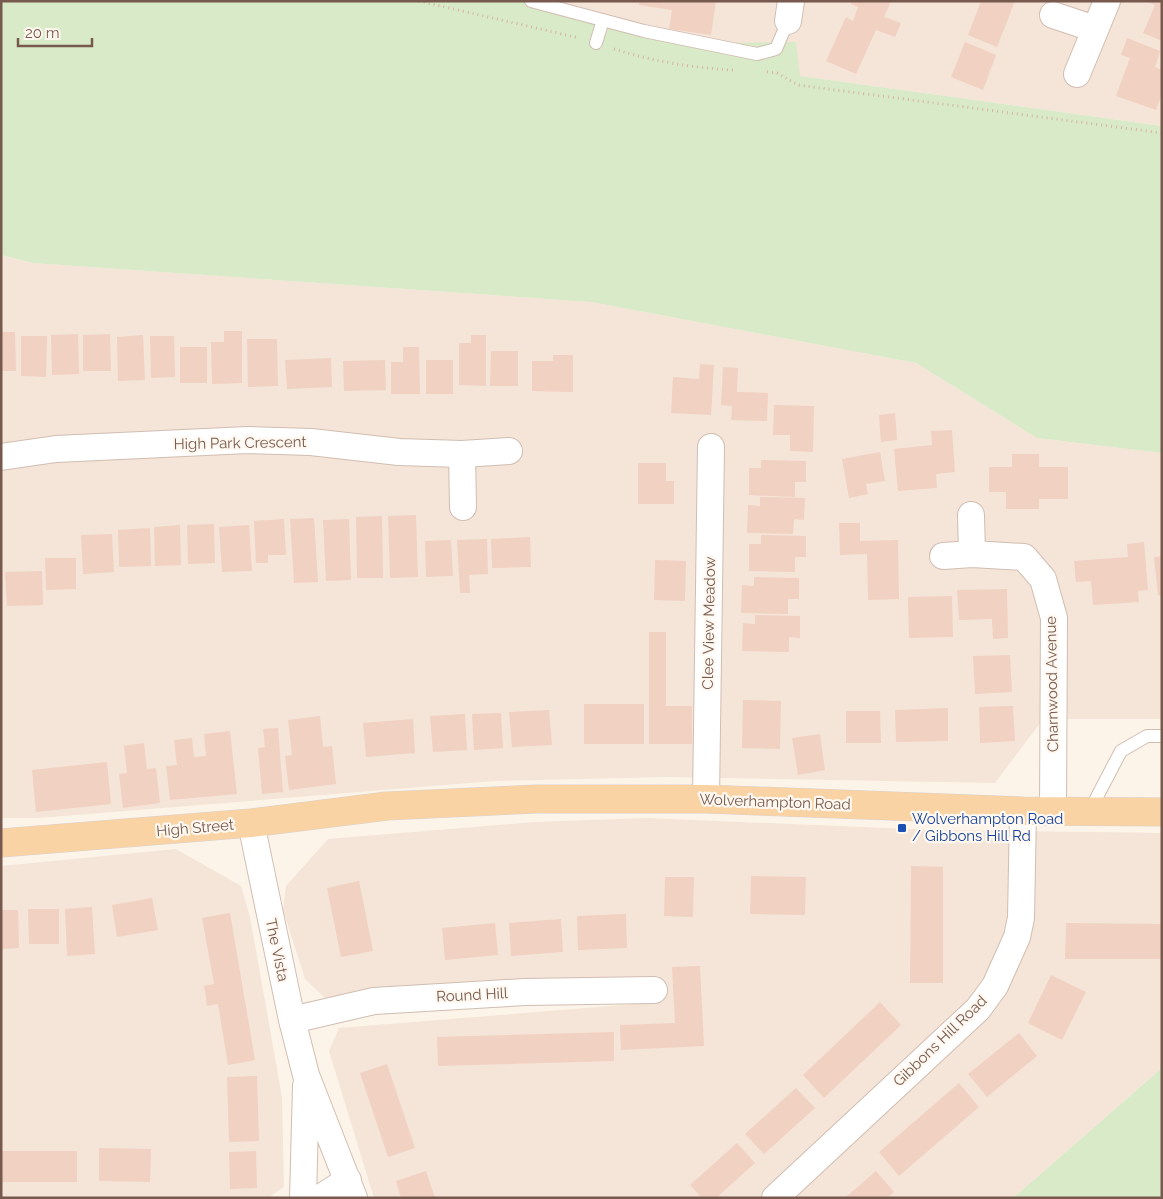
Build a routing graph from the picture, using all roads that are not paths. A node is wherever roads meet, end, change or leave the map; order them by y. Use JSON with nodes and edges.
{"nodes":[{"id":1,"x":531,"y":1,"type":"edge"},
{"id":2,"x":1107,"y":1,"type":"edge"},
{"id":3,"x":790,"y":11,"type":"edge"},
{"id":4,"x":1053,"y":15,"type":"dead end"},
{"id":5,"x":602,"y":20,"type":"junction"},
{"id":6,"x":1095,"y":29,"type":"junction"},
{"id":7,"x":596,"y":43,"type":"road end"},
{"id":8,"x":1077,"y":74,"type":"dead end"},
{"id":9,"x":711,"y":447,"type":"dead end"},
{"id":10,"x":508,"y":452,"type":"dead end"},
{"id":11,"x":462,"y":454,"type":"junction"},
{"id":12,"x":1,"y":457,"type":"edge"},
{"id":13,"x":463,"y":507,"type":"dead end"},
{"id":14,"x":972,"y":515,"type":"dead end"},
{"id":15,"x":972,"y":554,"type":"junction"},
{"id":16,"x":943,"y":556,"type":"dead end"},
{"id":17,"x":1162,"y":736,"type":"edge"},
{"id":18,"x":706,"y":799,"type":"junction"},
{"id":19,"x":387,"y":806,"type":"joint"},
{"id":20,"x":1023,"y":811,"type":"junction"},
{"id":21,"x":1053,"y":811,"type":"junction"},
{"id":22,"x":1089,"y":812,"type":"junction"},
{"id":23,"x":1162,"y":812,"type":"edge"},
{"id":24,"x":251,"y":823,"type":"junction"},
{"id":25,"x":1,"y":843,"type":"edge"},
{"id":26,"x":654,"y":990,"type":"dead end"},
{"id":27,"x":292,"y":1020,"type":"junction"},
{"id":28,"x":306,"y":1075,"type":"junction"},
{"id":29,"x":351,"y":1189,"type":"edge"},
{"id":30,"x":303,"y":1198,"type":"edge"},
{"id":31,"x":320,"y":1198,"type":"edge"},
{"id":32,"x":775,"y":1198,"type":"edge"}],
"edges":[{"from":1,"to":5,"type":"lane"},
{"from":2,"to":6,"type":"street"},
{"from":3,"to":5,"type":"lane"},
{"from":4,"to":6,"type":"street"},
{"from":5,"to":7,"type":"lane"},
{"from":6,"to":8,"type":"street"},
{"from":9,"to":18,"type":"street","name":"Clee View Meadow"},
{"from":10,"to":11,"type":"street","name":"High Park Crescent"},
{"from":11,"to":12,"type":"street","name":"High Park Crescent"},
{"from":11,"to":13,"type":"street"},
{"from":14,"to":15,"type":"street"},
{"from":15,"to":16,"type":"street","name":"Charnwood Avenue"},
{"from":15,"to":21,"type":"street","name":"Charnwood Avenue"},
{"from":17,"to":22,"type":"lane"},
{"from":18,"to":19,"type":"main road","name":"Wolverhampton Road"},
{"from":18,"to":20,"type":"main road","name":"Wolverhampton Road"},
{"from":19,"to":24,"type":"main road","name":"High Street"},
{"from":20,"to":21,"type":"main road","name":"Wolverhampton Road"},
{"from":20,"to":32,"type":"street","name":"Gibbons Hill Road"},
{"from":21,"to":22,"type":"main road","name":"Wolverhampton Road"},
{"from":22,"to":23,"type":"main road","name":"Wolverhampton Road"},
{"from":24,"to":25,"type":"main road","name":"High Street"},
{"from":24,"to":27,"type":"street","name":"The Vista"},
{"from":26,"to":27,"type":"street","name":"Round Hill"},
{"from":27,"to":28,"type":"street","name":"The Vista"},
{"from":28,"to":29,"type":"street","name":"The Vista"},
{"from":28,"to":30,"type":"street","name":"The Vista"},
{"from":29,"to":31,"type":"street"}]}
